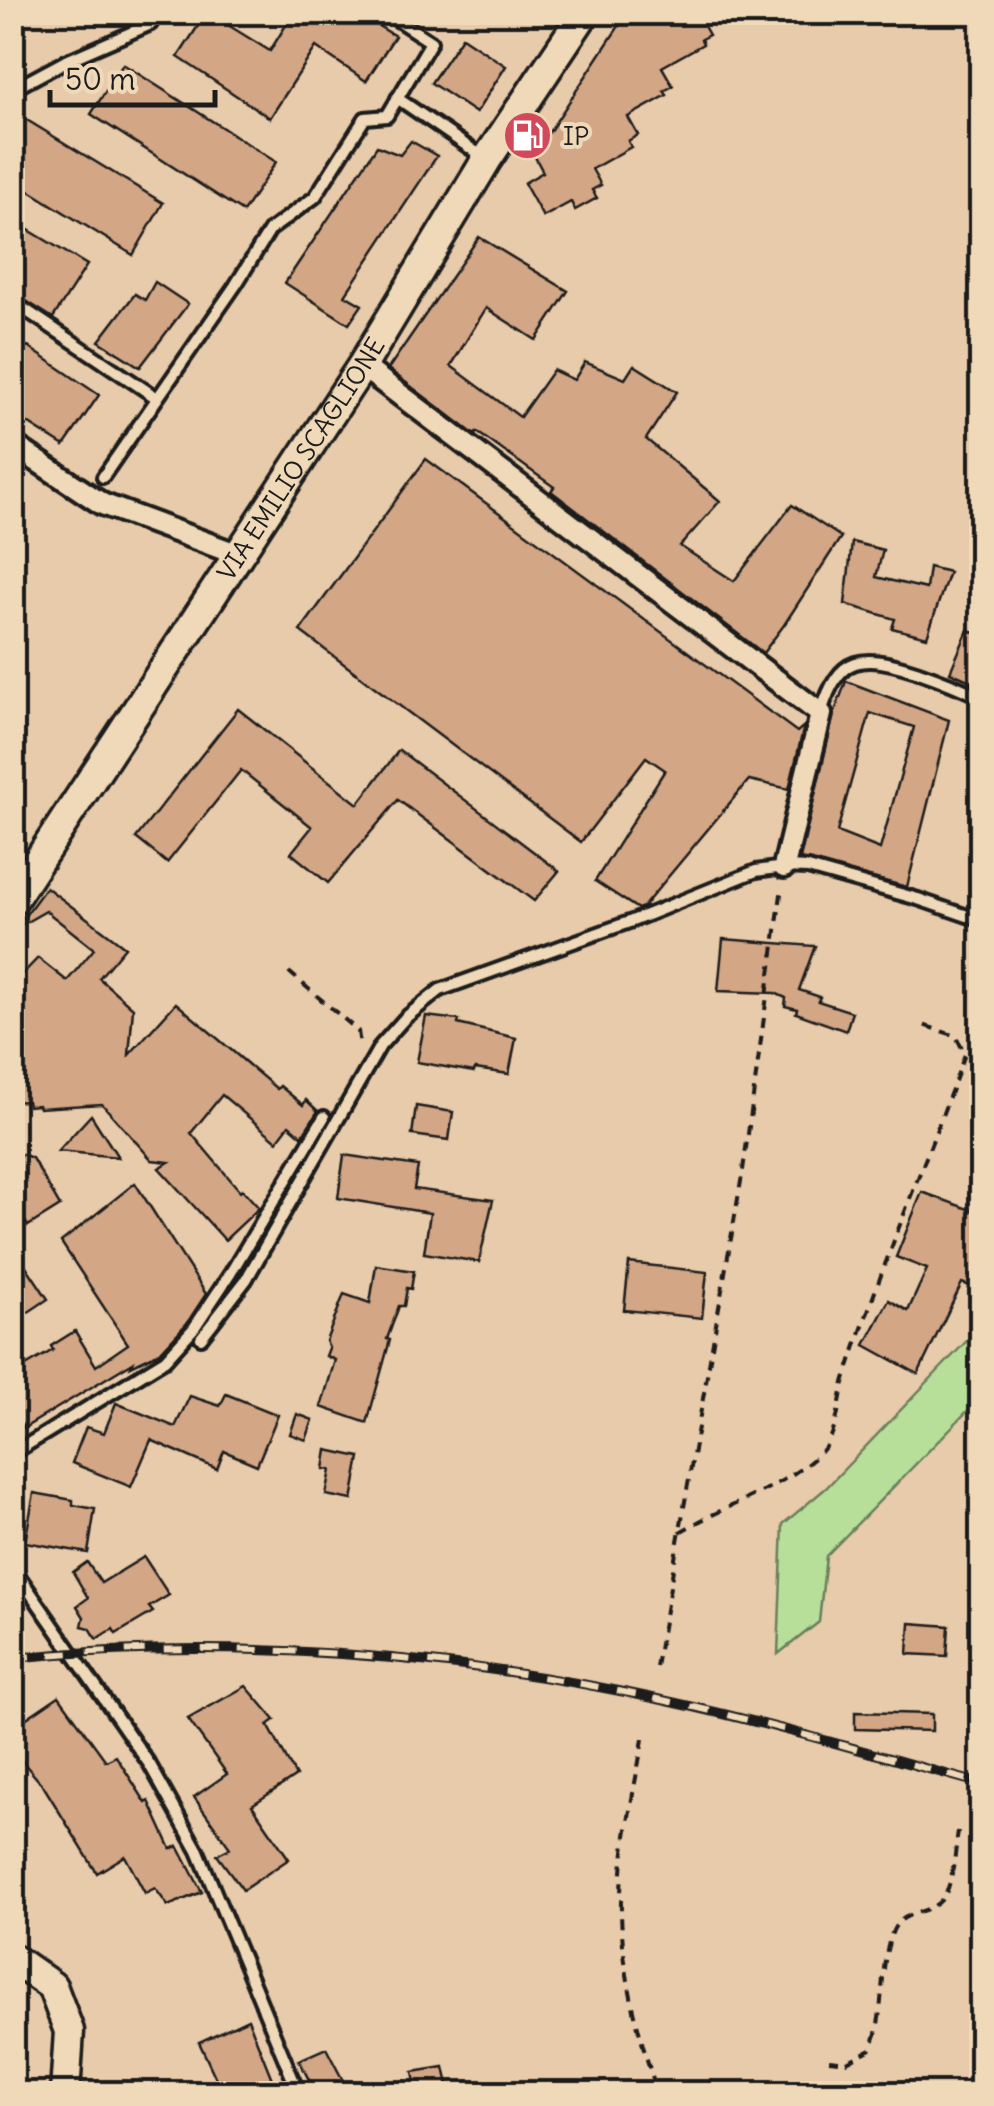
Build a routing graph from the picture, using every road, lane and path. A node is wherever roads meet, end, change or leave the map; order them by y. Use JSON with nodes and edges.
{"nodes":[{"id":1,"x":385,"y":12,"type":"edge"},
{"id":2,"x":585,"y":12,"type":"edge"},
{"id":3,"x":152,"y":24,"type":"dead end"},
{"id":4,"x":12,"y":90,"type":"edge"},
{"id":5,"x":397,"y":98,"type":"junction"},
{"id":6,"x":487,"y":159,"type":"junction"},
{"id":7,"x":12,"y":301,"type":"edge"},
{"id":8,"x":362,"y":366,"type":"junction"},
{"id":9,"x":157,"y":398,"type":"junction"},
{"id":10,"x":12,"y":444,"type":"edge"},
{"id":11,"x":103,"y":477,"type":"dead end"},
{"id":12,"x":239,"y":555,"type":"junction"},
{"id":13,"x":982,"y":698,"type":"edge"},
{"id":14,"x":821,"y":714,"type":"junction"},
{"id":15,"x":784,"y":867,"type":"junction"},
{"id":16,"x":12,"y":902,"type":"edge"},
{"id":17,"x":982,"y":921,"type":"edge"},
{"id":18,"x":290,"y":972,"type":"dead end"},
{"id":19,"x":923,"y":1025,"type":"dead end"},
{"id":20,"x":356,"y":1060,"type":"dead end"},
{"id":21,"x":324,"y":1116,"type":"dead end"},
{"id":22,"x":201,"y":1338,"type":"dead end"},
{"id":23,"x":12,"y":1454,"type":"edge"},
{"id":24,"x":680,"y":1532,"type":"junction"},
{"id":25,"x":12,"y":1566,"type":"edge"},
{"id":26,"x":656,"y":1667,"type":"dead end"},
{"id":27,"x":643,"y":1740,"type":"dead end"},
{"id":28,"x":958,"y":1831,"type":"dead end"},
{"id":29,"x":12,"y":1958,"type":"edge"},
{"id":30,"x":829,"y":2060,"type":"dead end"},
{"id":31,"x":65,"y":2094,"type":"edge"},
{"id":32,"x":299,"y":2094,"type":"edge"},
{"id":33,"x":658,"y":2094,"type":"edge"}],
"edges":[{"from":1,"to":5,"type":"lane"},
{"from":2,"to":6,"type":"main road","name":"VIA EMILIO SCAGLIONE"},
{"from":3,"to":4,"type":"lane"},
{"from":5,"to":6,"type":"lane"},
{"from":5,"to":9,"type":"lane"},
{"from":6,"to":8,"type":"main road","name":"VIA EMILIO SCAGLIONE"},
{"from":7,"to":9,"type":"lane"},
{"from":8,"to":12,"type":"main road","name":"VIA EMILIO SCAGLIONE"},
{"from":8,"to":14,"type":"street"},
{"from":9,"to":11,"type":"lane"},
{"from":10,"to":12,"type":"street"},
{"from":12,"to":16,"type":"main road","name":"VIA EMILIO SCAGLIONE"},
{"from":13,"to":14,"type":"lane"},
{"from":14,"to":15,"type":"street"},
{"from":15,"to":17,"type":"lane"},
{"from":15,"to":22,"type":"lane"},
{"from":15,"to":24,"type":"path"},
{"from":18,"to":20,"type":"path"},
{"from":19,"to":24,"type":"path"},
{"from":21,"to":23,"type":"lane"},
{"from":24,"to":26,"type":"path"},
{"from":25,"to":32,"type":"lane"},
{"from":27,"to":33,"type":"path"},
{"from":28,"to":30,"type":"path"},
{"from":29,"to":31,"type":"main road"}]}
